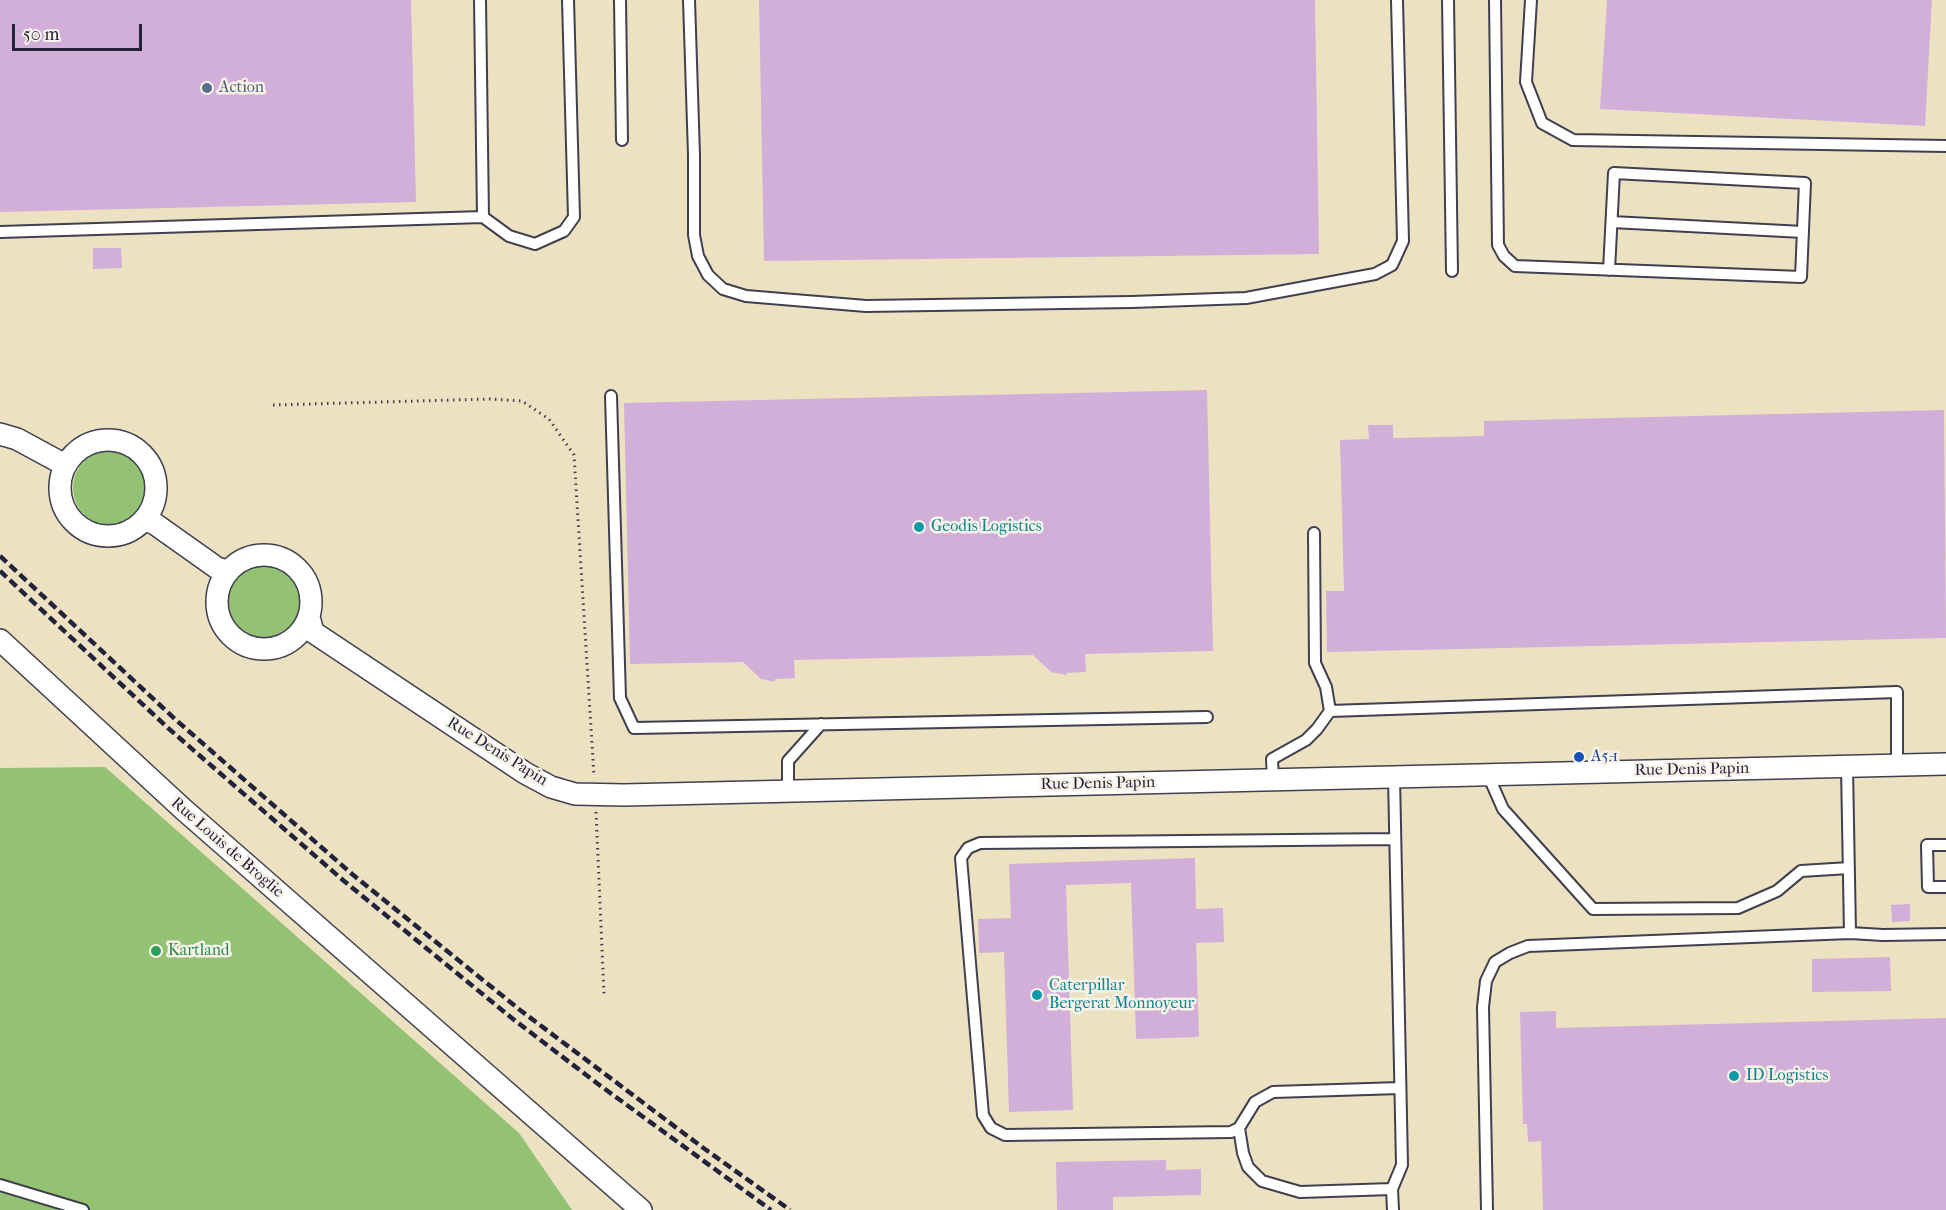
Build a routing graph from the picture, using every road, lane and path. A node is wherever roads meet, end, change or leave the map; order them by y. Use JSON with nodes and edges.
{"nodes":[{"id":1,"x":480,"y":0,"type":"edge"},
{"id":2,"x":568,"y":0,"type":"edge"},
{"id":3,"x":620,"y":0,"type":"edge"},
{"id":4,"x":689,"y":0,"type":"edge"},
{"id":5,"x":1397,"y":0,"type":"edge"},
{"id":6,"x":1448,"y":0,"type":"edge"},
{"id":7,"x":1495,"y":0,"type":"edge"},
{"id":8,"x":1531,"y":0,"type":"edge"},
{"id":9,"x":622,"y":140,"type":"dead end"},
{"id":10,"x":1946,"y":146,"type":"edge"},
{"id":11,"x":483,"y":217,"type":"junction"},
{"id":12,"x":1612,"y":222,"type":"junction"},
{"id":13,"x":0,"y":232,"type":"edge"},
{"id":14,"x":1803,"y":232,"type":"junction"},
{"id":15,"x":1452,"y":270,"type":"dead end"},
{"id":16,"x":1609,"y":270,"type":"junction"},
{"id":17,"x":611,"y":396,"type":"dead end"},
{"id":18,"x":273,"y":405,"type":"dead end"},
{"id":19,"x":0,"y":434,"type":"edge"},
{"id":20,"x":65,"y":465,"type":"junction"},
{"id":21,"x":145,"y":519,"type":"junction"},
{"id":22,"x":1314,"y":533,"type":"dead end"},
{"id":23,"x":227,"y":571,"type":"junction"},
{"id":24,"x":309,"y":617,"type":"junction"},
{"id":25,"x":0,"y":640,"type":"edge"},
{"id":26,"x":1330,"y":711,"type":"junction"},
{"id":27,"x":1207,"y":717,"type":"dead end"},
{"id":28,"x":822,"y":724,"type":"junction"},
{"id":29,"x":1946,"y":764,"type":"edge"},
{"id":30,"x":1898,"y":765,"type":"junction"},
{"id":31,"x":1847,"y":767,"type":"junction"},
{"id":32,"x":1488,"y":775,"type":"junction"},
{"id":33,"x":1394,"y":777,"type":"junction"},
{"id":34,"x":1273,"y":779,"type":"junction"},
{"id":35,"x":788,"y":791,"type":"junction"},
{"id":36,"x":596,"y":795,"type":"junction"},
{"id":37,"x":1395,"y":839,"type":"junction"},
{"id":38,"x":1946,"y":845,"type":"edge"},
{"id":39,"x":1849,"y":868,"type":"junction"},
{"id":40,"x":1946,"y":887,"type":"edge"},
{"id":41,"x":1850,"y":933,"type":"junction"},
{"id":42,"x":1946,"y":934,"type":"edge"},
{"id":43,"x":604,"y":994,"type":"dead end"},
{"id":44,"x":1400,"y":1088,"type":"junction"},
{"id":45,"x":1239,"y":1128,"type":"junction"},
{"id":46,"x":0,"y":1185,"type":"edge"},
{"id":47,"x":1392,"y":1189,"type":"junction"},
{"id":48,"x":83,"y":1210,"type":"edge"},
{"id":49,"x":641,"y":1210,"type":"edge"},
{"id":50,"x":1393,"y":1210,"type":"edge"},
{"id":51,"x":1487,"y":1210,"type":"edge"}],
"edges":[{"from":1,"to":11,"type":"lane"},
{"from":2,"to":11,"type":"lane"},
{"from":3,"to":9,"type":"lane"},
{"from":4,"to":5,"type":"lane"},
{"from":6,"to":15,"type":"lane"},
{"from":7,"to":16,"type":"lane"},
{"from":8,"to":10,"type":"lane"},
{"from":11,"to":13,"type":"lane"},
{"from":12,"to":14,"type":"lane"},
{"from":12,"to":14,"type":"lane"},
{"from":12,"to":16,"type":"lane"},
{"from":14,"to":16,"type":"lane"},
{"from":17,"to":28,"type":"lane"},
{"from":18,"to":36,"type":"path"},
{"from":19,"to":20,"type":"street"},
{"from":20,"to":21,"type":"street"},
{"from":20,"to":21,"type":"street"},
{"from":21,"to":23,"type":"street"},
{"from":22,"to":26,"type":"lane"},
{"from":23,"to":24,"type":"street"},
{"from":23,"to":24,"type":"street"},
{"from":24,"to":36,"type":"street","name":"Rue Denis Papin"},
{"from":25,"to":49,"type":"street","name":"Rue Louis de Broglie"},
{"from":26,"to":30,"type":"lane"},
{"from":26,"to":34,"type":"lane"},
{"from":27,"to":28,"type":"lane"},
{"from":28,"to":35,"type":"lane"},
{"from":29,"to":30,"type":"street","name":"Rue Denis Papin"},
{"from":30,"to":31,"type":"street","name":"Rue Denis Papin"},
{"from":31,"to":32,"type":"street","name":"Rue Denis Papin"},
{"from":31,"to":39,"type":"lane"},
{"from":32,"to":33,"type":"street","name":"Rue Denis Papin"},
{"from":32,"to":39,"type":"lane"},
{"from":33,"to":34,"type":"street","name":"Rue Denis Papin"},
{"from":33,"to":37,"type":"lane"},
{"from":34,"to":35,"type":"street","name":"Rue Denis Papin"},
{"from":35,"to":36,"type":"street","name":"Rue Denis Papin"},
{"from":36,"to":43,"type":"path"},
{"from":37,"to":44,"type":"lane"},
{"from":37,"to":45,"type":"lane"},
{"from":38,"to":40,"type":"lane"},
{"from":39,"to":41,"type":"lane"},
{"from":41,"to":42,"type":"lane"},
{"from":41,"to":51,"type":"lane"},
{"from":44,"to":45,"type":"lane"},
{"from":44,"to":47,"type":"lane"},
{"from":45,"to":47,"type":"lane"},
{"from":46,"to":48,"type":"lane"},
{"from":47,"to":50,"type":"lane"}]}
